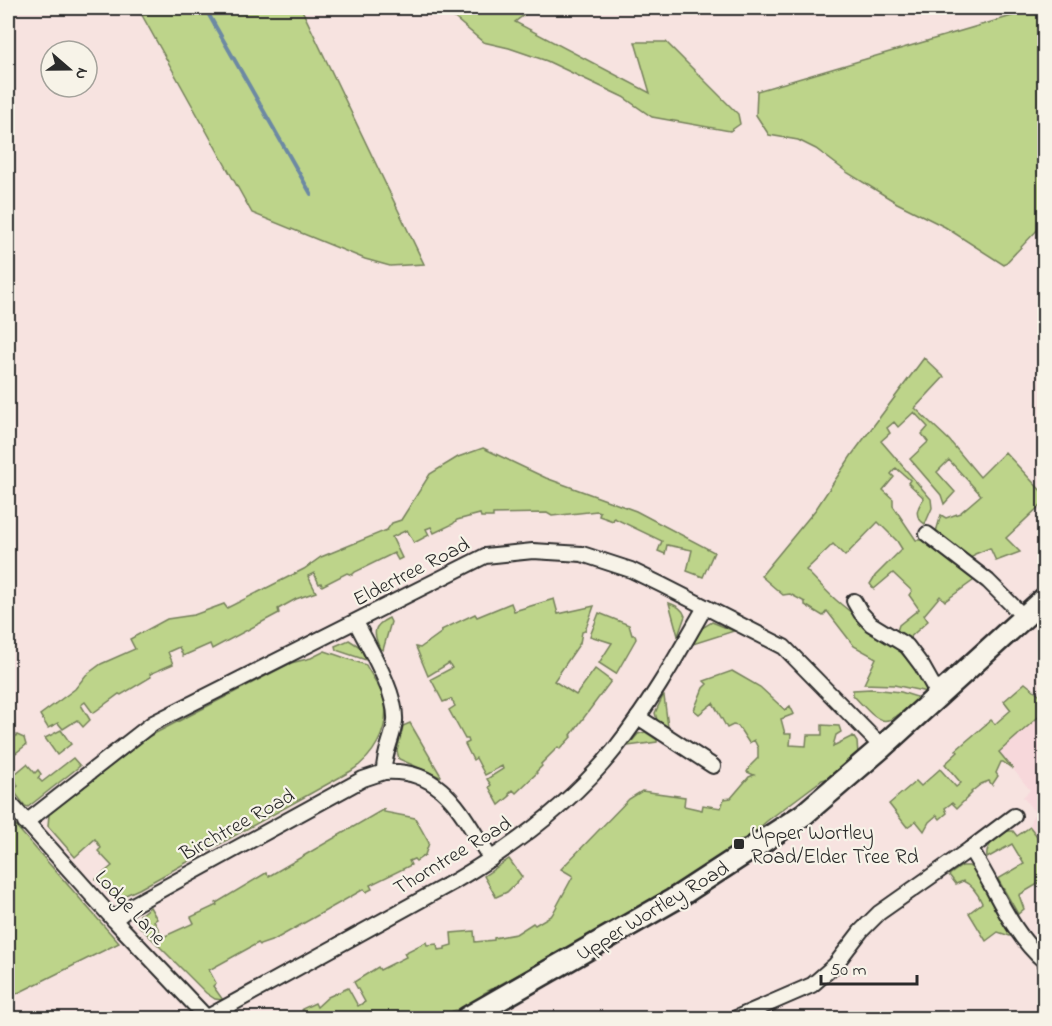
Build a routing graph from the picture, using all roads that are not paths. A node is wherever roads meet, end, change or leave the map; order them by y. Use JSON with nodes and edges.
{"nodes":[{"id":1,"x":927,"y":534,"type":"dead end"},
{"id":2,"x":1044,"y":599,"type":"edge"},
{"id":3,"x":854,"y":601,"type":"dead end"},
{"id":4,"x":705,"y":607,"type":"junction"},
{"id":5,"x":1025,"y":618,"type":"junction"},
{"id":6,"x":356,"y":622,"type":"junction"},
{"id":7,"x":939,"y":696,"type":"junction"},
{"id":8,"x":638,"y":717,"type":"junction"},
{"id":9,"x":882,"y":747,"type":"junction"},
{"id":10,"x":713,"y":766,"type":"dead end"},
{"id":11,"x":384,"y":772,"type":"junction"},
{"id":12,"x":8,"y":801,"type":"edge"},
{"id":13,"x":1014,"y":816,"type":"dead end"},
{"id":14,"x":25,"y":823,"type":"junction"},
{"id":15,"x":970,"y":849,"type":"junction"},
{"id":16,"x":491,"y":859,"type":"junction"},
{"id":17,"x":114,"y":920,"type":"junction"},
{"id":18,"x":1044,"y":961,"type":"edge"},
{"id":19,"x":207,"y":1018,"type":"edge"},
{"id":20,"x":467,"y":1018,"type":"edge"},
{"id":21,"x":736,"y":1018,"type":"edge"}],
"edges":[{"from":1,"to":5,"type":"street"},
{"from":2,"to":5,"type":"main road","name":"Upper Wortley Road"},
{"from":3,"to":7,"type":"street"},
{"from":4,"to":6,"type":"street","name":"Eldertree Road"},
{"from":4,"to":8,"type":"street","name":"Thorntree Road"},
{"from":4,"to":9,"type":"street","name":"Eldertree Road"},
{"from":5,"to":7,"type":"main road","name":"Upper Wortley Road"},
{"from":6,"to":11,"type":"street"},
{"from":6,"to":14,"type":"street","name":"Eldertree Road"},
{"from":7,"to":9,"type":"main road","name":"Upper Wortley Road"},
{"from":8,"to":10,"type":"street"},
{"from":8,"to":16,"type":"street","name":"Thorntree Road"},
{"from":9,"to":20,"type":"main road","name":"Upper Wortley Road"},
{"from":11,"to":16,"type":"street"},
{"from":11,"to":17,"type":"street","name":"Birchtree Road"},
{"from":12,"to":14,"type":"street","name":"Lodge Lane"},
{"from":13,"to":15,"type":"street"},
{"from":14,"to":17,"type":"street","name":"Lodge Lane"},
{"from":15,"to":18,"type":"street"},
{"from":15,"to":21,"type":"street"},
{"from":16,"to":19,"type":"street","name":"Thorntree Road"},
{"from":17,"to":19,"type":"street","name":"Lodge Lane"}]}
